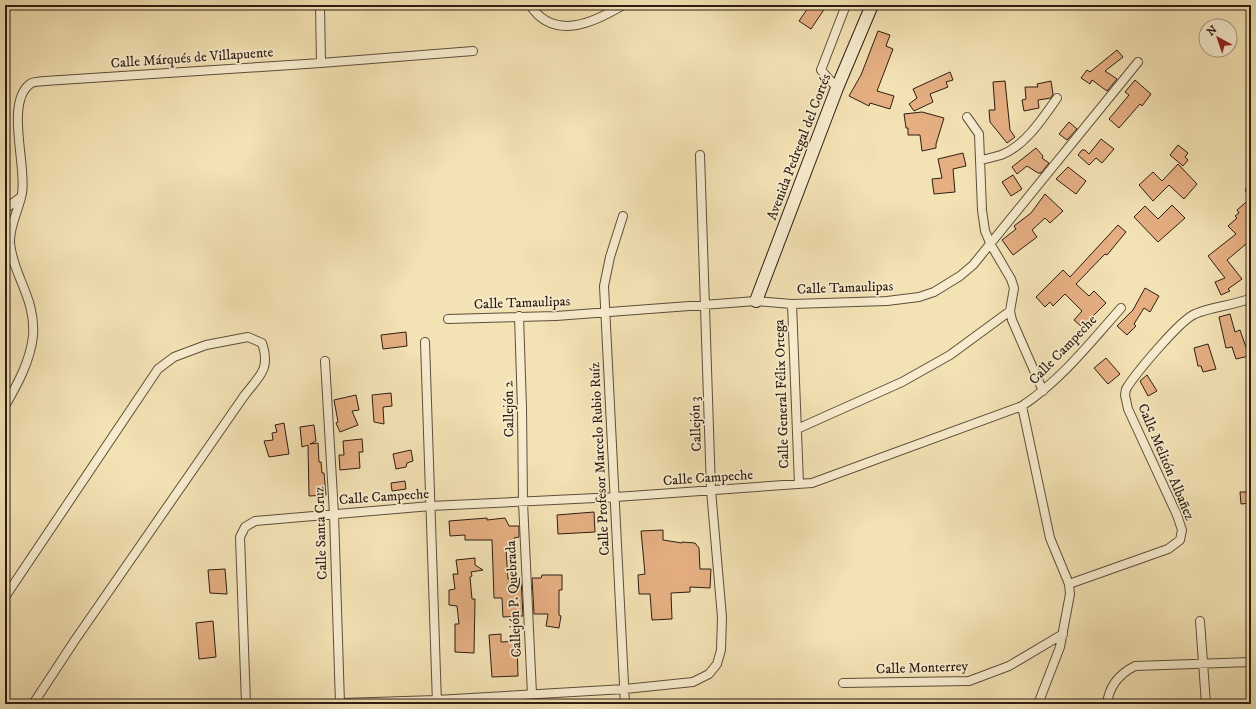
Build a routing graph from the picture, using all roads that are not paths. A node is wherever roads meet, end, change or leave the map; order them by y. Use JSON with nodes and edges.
{"nodes":[{"id":1,"x":320,"y":5,"type":"edge"},
{"id":2,"x":530,"y":5,"type":"edge"},
{"id":3,"x":623,"y":5,"type":"edge"},
{"id":4,"x":846,"y":5,"type":"edge"},
{"id":5,"x":872,"y":5,"type":"edge"},
{"id":6,"x":473,"y":51,"type":"dead end"},
{"id":7,"x":1138,"y":62,"type":"dead end"},
{"id":8,"x":321,"y":63,"type":"junction"},
{"id":9,"x":837,"y":88,"type":"junction"},
{"id":10,"x":1057,"y":98,"type":"dead end"},
{"id":11,"x":967,"y":117,"type":"dead end"},
{"id":12,"x":700,"y":155,"type":"dead end"},
{"id":13,"x":980,"y":160,"type":"junction"},
{"id":14,"x":21,"y":197,"type":"junction"},
{"id":15,"x":5,"y":209,"type":"edge"},
{"id":16,"x":623,"y":216,"type":"dead end"},
{"id":17,"x":991,"y":245,"type":"junction"},
{"id":18,"x":1251,"y":298,"type":"edge"},
{"id":19,"x":756,"y":302,"type":"junction"},
{"id":20,"x":792,"y":304,"type":"junction"},
{"id":21,"x":705,"y":305,"type":"junction"},
{"id":22,"x":1121,"y":308,"type":"dead end"},
{"id":23,"x":605,"y":311,"type":"junction"},
{"id":24,"x":1010,"y":311,"type":"junction"},
{"id":25,"x":519,"y":316,"type":"junction"},
{"id":26,"x":448,"y":319,"type":"dead end"},
{"id":27,"x":425,"y":342,"type":"dead end"},
{"id":28,"x":325,"y":361,"type":"dead end"},
{"id":29,"x":1043,"y":391,"type":"junction"},
{"id":30,"x":5,"y":406,"type":"edge"},
{"id":31,"x":1022,"y":406,"type":"junction"},
{"id":32,"x":797,"y":429,"type":"junction"},
{"id":33,"x":799,"y":484,"type":"junction"},
{"id":34,"x":711,"y":490,"type":"junction"},
{"id":35,"x":616,"y":497,"type":"junction"},
{"id":36,"x":523,"y":502,"type":"junction"},
{"id":37,"x":431,"y":506,"type":"junction"},
{"id":38,"x":334,"y":514,"type":"junction"},
{"id":39,"x":1069,"y":584,"type":"junction"},
{"id":40,"x":5,"y":597,"type":"edge"},
{"id":41,"x":1200,"y":621,"type":"dead end"},
{"id":42,"x":1063,"y":634,"type":"junction"},
{"id":43,"x":1251,"y":662,"type":"edge"},
{"id":44,"x":1204,"y":664,"type":"junction"},
{"id":45,"x":843,"y":683,"type":"dead end"},
{"id":46,"x":625,"y":689,"type":"junction"},
{"id":47,"x":532,"y":694,"type":"junction"},
{"id":48,"x":436,"y":702,"type":"edge"},
{"id":49,"x":33,"y":704,"type":"edge"},
{"id":50,"x":246,"y":704,"type":"edge"},
{"id":51,"x":311,"y":704,"type":"edge"},
{"id":52,"x":340,"y":704,"type":"edge"},
{"id":53,"x":626,"y":704,"type":"edge"},
{"id":54,"x":1038,"y":704,"type":"edge"},
{"id":55,"x":1107,"y":704,"type":"edge"},
{"id":56,"x":1206,"y":704,"type":"edge"}],
"edges":[{"from":1,"to":8,"type":"street"},
{"from":2,"to":3,"type":"street"},
{"from":4,"to":9,"type":"street"},
{"from":5,"to":9,"type":"street","name":"Avenida Pedregal del Cortés"},
{"from":6,"to":8,"type":"street","name":"Calle Márqués de Villapuente"},
{"from":7,"to":17,"type":"street","name":"Calle Tamaulipas"},
{"from":8,"to":14,"type":"street","name":"Calle Márqués de Villapuente"},
{"from":9,"to":19,"type":"street","name":"Avenida Pedregal del Cortés"},
{"from":10,"to":13,"type":"street"},
{"from":11,"to":13,"type":"street"},
{"from":12,"to":21,"type":"street","name":"Callejón 3"},
{"from":13,"to":17,"type":"street"},
{"from":14,"to":15,"type":"street"},
{"from":14,"to":30,"type":"street","name":"Calle Márqués de Villapuente"},
{"from":16,"to":23,"type":"street","name":"Calle Profesor Marcelo Rubio Ruíz"},
{"from":17,"to":20,"type":"street","name":"Calle Tamaulipas"},
{"from":17,"to":24,"type":"street"},
{"from":18,"to":39,"type":"street","name":"Calle Melitón Albañez"},
{"from":19,"to":20,"type":"street","name":"Calle Tamaulipas"},
{"from":19,"to":21,"type":"street","name":"Calle Tamaulipas"},
{"from":20,"to":32,"type":"street","name":"Calle General Félix Ortega"},
{"from":21,"to":23,"type":"street","name":"Calle Tamaulipas"},
{"from":21,"to":34,"type":"street","name":"Callejón 3"},
{"from":22,"to":29,"type":"street","name":"Calle Campeche"},
{"from":23,"to":25,"type":"street","name":"Calle Tamaulipas"},
{"from":23,"to":35,"type":"street","name":"Calle Profesor Marcelo Rubio Ruíz"},
{"from":24,"to":29,"type":"street"},
{"from":24,"to":32,"type":"street"},
{"from":25,"to":26,"type":"street","name":"Calle Tamaulipas"},
{"from":25,"to":36,"type":"street","name":"Callejón 2"},
{"from":27,"to":37,"type":"street"},
{"from":28,"to":38,"type":"street","name":"Calle Santa Cruz"},
{"from":29,"to":31,"type":"street","name":"Calle Campeche"},
{"from":31,"to":33,"type":"street","name":"Calle Campeche"},
{"from":31,"to":39,"type":"street"},
{"from":32,"to":33,"type":"street","name":"Calle General Félix Ortega"},
{"from":33,"to":34,"type":"street","name":"Calle Campeche"},
{"from":34,"to":35,"type":"street","name":"Calle Campeche"},
{"from":34,"to":46,"type":"street","name":"Callejón 3"},
{"from":35,"to":36,"type":"street","name":"Calle Campeche"},
{"from":35,"to":46,"type":"street","name":"Calle Profesor Marcelo Rubio Ruíz"},
{"from":36,"to":37,"type":"street","name":"Calle Campeche"},
{"from":36,"to":47,"type":"street","name":"Callejón P. Quebrada"},
{"from":37,"to":38,"type":"street","name":"Calle Campeche"},
{"from":37,"to":48,"type":"street"},
{"from":38,"to":50,"type":"street","name":"Calle Campeche"},
{"from":38,"to":52,"type":"street","name":"Calle Santa Cruz"},
{"from":39,"to":42,"type":"street"},
{"from":40,"to":49,"type":"street"},
{"from":41,"to":44,"type":"street"},
{"from":42,"to":45,"type":"street","name":"Calle Monterrey"},
{"from":42,"to":54,"type":"street"},
{"from":43,"to":44,"type":"street"},
{"from":44,"to":55,"type":"street"},
{"from":44,"to":56,"type":"street"},
{"from":46,"to":47,"type":"street","name":"Callejón 3"},
{"from":46,"to":53,"type":"street","name":"Calle Profesor Marcelo Rubio Ruíz"},
{"from":47,"to":48,"type":"street","name":"Callejón 3"},
{"from":48,"to":52,"type":"street","name":"Callejón 3"},
{"from":51,"to":52,"type":"street","name":"Callejón 3"}]}
